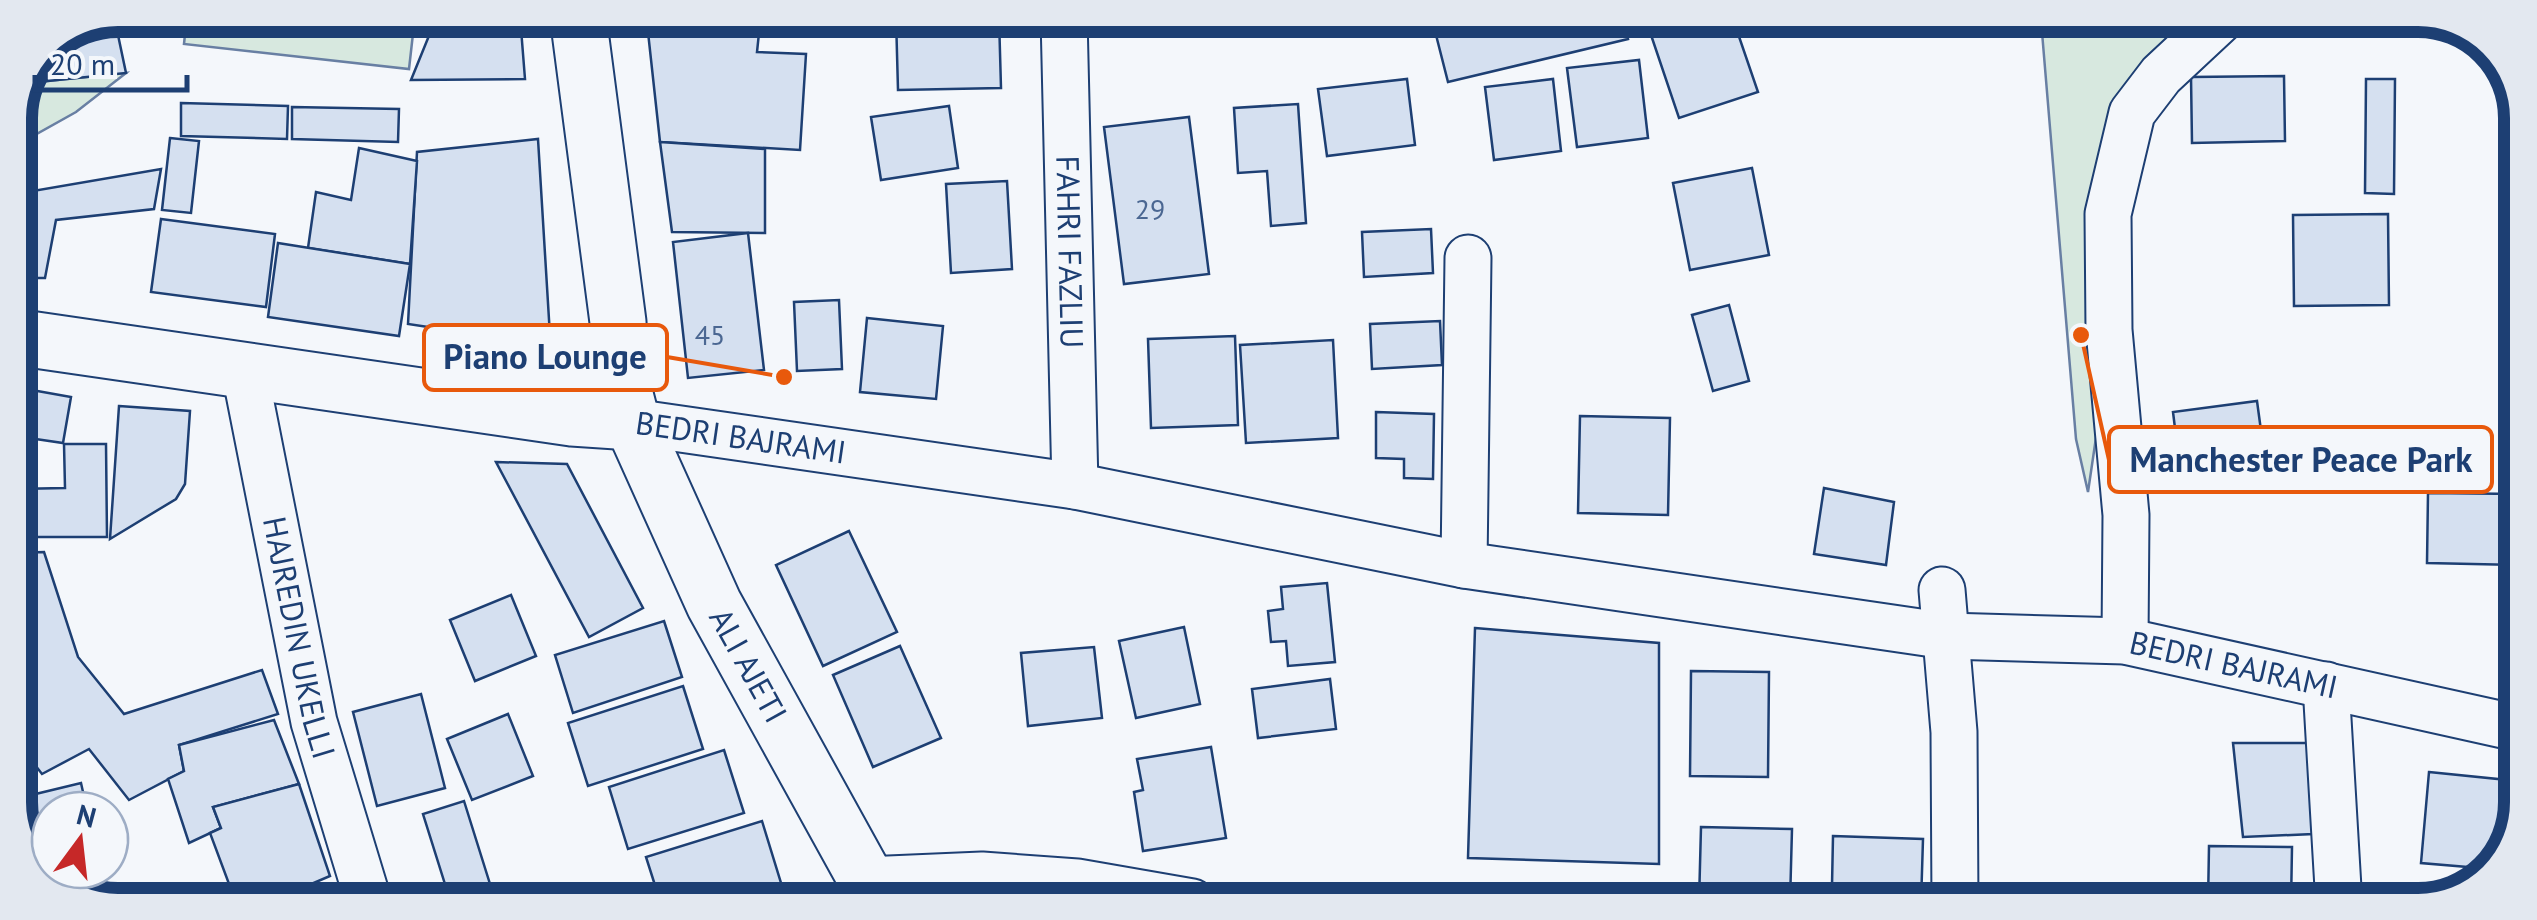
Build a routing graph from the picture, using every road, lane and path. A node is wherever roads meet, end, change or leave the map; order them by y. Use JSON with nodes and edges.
{"nodes":[{"id":1,"x":580,"y":32,"type":"edge"},
{"id":2,"x":1064,"y":32,"type":"edge"},
{"id":3,"x":2207,"y":32,"type":"edge"},
{"id":4,"x":1468,"y":258,"type":"dead end"},
{"id":5,"x":32,"y":340,"type":"edge"},
{"id":6,"x":246,"y":373,"type":"junction"},
{"id":7,"x":632,"y":422,"type":"junction"},
{"id":8,"x":1075,"y":486,"type":"junction"},
{"id":9,"x":1464,"y":565,"type":"junction"},
{"id":10,"x":1942,"y":590,"type":"dead end"},
{"id":11,"x":1947,"y":636,"type":"junction"},
{"id":12,"x":2126,"y":640,"type":"junction"},
{"id":13,"x":2326,"y":685,"type":"junction"},
{"id":14,"x":2504,"y":725,"type":"edge"},
{"id":15,"x":364,"y":888,"type":"edge"},
{"id":16,"x":871,"y":888,"type":"edge"},
{"id":17,"x":886,"y":888,"type":"edge"},
{"id":18,"x":1112,"y":888,"type":"edge"},
{"id":19,"x":1955,"y":888,"type":"edge"},
{"id":20,"x":2338,"y":888,"type":"edge"}],
"edges":[{"from":1,"to":7,"type":"main road","name":"ALI AJETI"},
{"from":2,"to":8,"type":"street","name":"FAHRI FAZLIU"},
{"from":3,"to":12,"type":"street"},
{"from":4,"to":9,"type":"street"},
{"from":5,"to":6,"type":"main road","name":"BEDRI BAJRAMI"},
{"from":6,"to":7,"type":"main road","name":"BEDRI BAJRAMI"},
{"from":6,"to":15,"type":"street","name":"HAJREDIN UKELLI"},
{"from":7,"to":8,"type":"street","name":"BEDRI BAJRAMI"},
{"from":7,"to":16,"type":"main road","name":"ALI AJETI"},
{"from":8,"to":9,"type":"street","name":"BEDRI BAJRAMI"},
{"from":9,"to":11,"type":"street","name":"BEDRI BAJRAMI"},
{"from":10,"to":11,"type":"street"},
{"from":11,"to":12,"type":"street","name":"BEDRI BAJRAMI"},
{"from":11,"to":19,"type":"street"},
{"from":12,"to":13,"type":"street","name":"BEDRI BAJRAMI"},
{"from":13,"to":14,"type":"street","name":"BEDRI BAJRAMI"},
{"from":13,"to":20,"type":"street"},
{"from":17,"to":18,"type":"street"}]}
